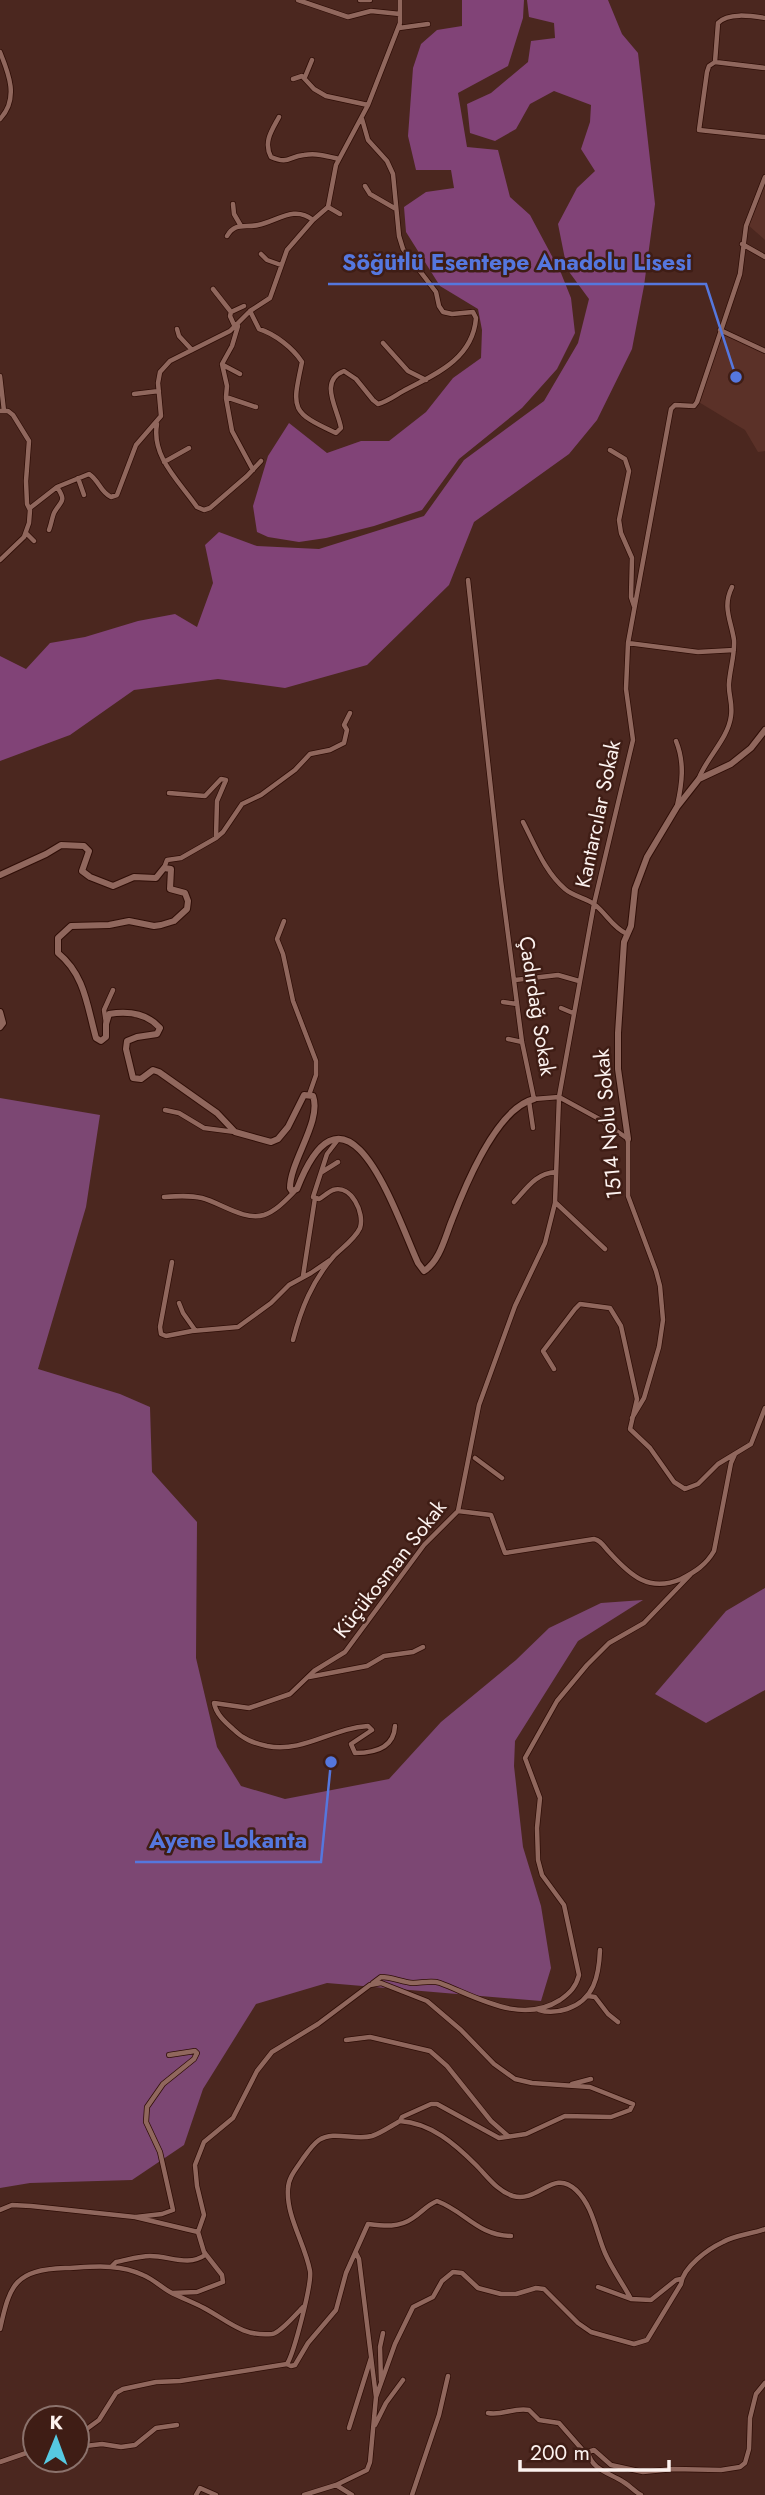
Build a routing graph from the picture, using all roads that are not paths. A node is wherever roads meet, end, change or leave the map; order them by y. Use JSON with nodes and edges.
{"nodes":[{"id":1,"x":298,"y":0,"type":"edge"},
{"id":2,"x":359,"y":0,"type":"edge"},
{"id":3,"x":370,"y":0,"type":"edge"},
{"id":4,"x":393,"y":0,"type":"edge"},
{"id":5,"x":400,"y":0,"type":"edge"},
{"id":6,"x":400,"y":14,"type":"junction"},
{"id":7,"x":765,"y":18,"type":"edge"},
{"id":8,"x":428,"y":24,"type":"dead end"},
{"id":9,"x":398,"y":28,"type":"junction"},
{"id":10,"x":0,"y":52,"type":"edge"},
{"id":11,"x":312,"y":60,"type":"dead end"},
{"id":12,"x":715,"y":62,"type":"junction"},
{"id":13,"x":765,"y":68,"type":"edge"},
{"id":14,"x":305,"y":77,"type":"junction"},
{"id":15,"x":293,"y":79,"type":"dead end"},
{"id":16,"x":368,"y":105,"type":"junction"},
{"id":17,"x":279,"y":117,"type":"dead end"},
{"id":18,"x":0,"y":119,"type":"edge"},
{"id":19,"x":362,"y":119,"type":"junction"},
{"id":20,"x":765,"y":137,"type":"edge"},
{"id":21,"x":339,"y":159,"type":"junction"},
{"id":22,"x":765,"y":177,"type":"edge"},
{"id":23,"x":365,"y":186,"type":"dead end"},
{"id":24,"x":233,"y":204,"type":"dead end"},
{"id":25,"x":328,"y":207,"type":"junction"},
{"id":26,"x":397,"y":210,"type":"junction"},
{"id":27,"x":340,"y":215,"type":"dead end"},
{"id":28,"x":313,"y":220,"type":"junction"},
{"id":29,"x":241,"y":226,"type":"junction"},
{"id":30,"x":227,"y":236,"type":"dead end"},
{"id":31,"x":743,"y":244,"type":"junction"},
{"id":32,"x":261,"y":254,"type":"dead end"},
{"id":33,"x":765,"y":257,"type":"edge"},
{"id":34,"x":281,"y":265,"type":"junction"},
{"id":35,"x":213,"y":289,"type":"dead end"},
{"id":36,"x":244,"y":306,"type":"dead end"},
{"id":37,"x":250,"y":311,"type":"junction"},
{"id":38,"x":231,"y":312,"type":"junction"},
{"id":39,"x":237,"y":326,"type":"junction"},
{"id":40,"x":177,"y":329,"type":"dead end"},
{"id":41,"x":720,"y":330,"type":"junction"},
{"id":42,"x":383,"y":343,"type":"dead end"},
{"id":43,"x":192,"y":350,"type":"junction"},
{"id":44,"x":765,"y":351,"type":"edge"},
{"id":45,"x":222,"y":364,"type":"junction"},
{"id":46,"x":240,"y":374,"type":"dead end"},
{"id":47,"x":0,"y":376,"type":"edge"},
{"id":48,"x":426,"y":380,"type":"junction"},
{"id":49,"x":159,"y":391,"type":"junction"},
{"id":50,"x":134,"y":394,"type":"dead end"},
{"id":51,"x":226,"y":397,"type":"junction"},
{"id":52,"x":256,"y":407,"type":"dead end"},
{"id":53,"x":2,"y":411,"type":"edge"},
{"id":54,"x":157,"y":423,"type":"junction"},
{"id":55,"x":189,"y":448,"type":"dead end"},
{"id":56,"x":610,"y":450,"type":"dead end"},
{"id":57,"x":164,"y":461,"type":"junction"},
{"id":58,"x":261,"y":461,"type":"dead end"},
{"id":59,"x":253,"y":470,"type":"junction"},
{"id":60,"x":78,"y":478,"type":"junction"},
{"id":61,"x":57,"y":487,"type":"junction"},
{"id":62,"x":84,"y":495,"type":"dead end"},
{"id":63,"x":30,"y":508,"type":"junction"},
{"id":64,"x":49,"y":530,"type":"dead end"},
{"id":65,"x":26,"y":533,"type":"junction"},
{"id":66,"x":34,"y":541,"type":"dead end"},
{"id":67,"x":0,"y":560,"type":"edge"},
{"id":68,"x":468,"y":580,"type":"dead end"},
{"id":69,"x":732,"y":587,"type":"dead end"},
{"id":70,"x":634,"y":606,"type":"junction"},
{"id":71,"x":628,"y":643,"type":"junction"},
{"id":72,"x":734,"y":650,"type":"junction"},
{"id":73,"x":350,"y":713,"type":"dead end"},
{"id":74,"x":765,"y":730,"type":"edge"},
{"id":75,"x":676,"y":741,"type":"dead end"},
{"id":76,"x":699,"y":779,"type":"junction"},
{"id":77,"x":169,"y":793,"type":"dead end"},
{"id":78,"x":677,"y":807,"type":"junction"},
{"id":79,"x":523,"y":822,"type":"dead end"},
{"id":80,"x":216,"y":838,"type":"junction"},
{"id":81,"x":164,"y":868,"type":"junction"},
{"id":82,"x":0,"y":876,"type":"edge"},
{"id":83,"x":594,"y":904,"type":"junction"},
{"id":84,"x":284,"y":921,"type":"dead end"},
{"id":85,"x":627,"y":934,"type":"junction"},
{"id":86,"x":515,"y":980,"type":"junction"},
{"id":87,"x":579,"y":981,"type":"junction"},
{"id":88,"x":113,"y":989,"type":"dead end"},
{"id":89,"x":503,"y":1002,"type":"dead end"},
{"id":90,"x":517,"y":1004,"type":"junction"},
{"id":91,"x":561,"y":1008,"type":"dead end"},
{"id":92,"x":0,"y":1012,"type":"edge"},
{"id":93,"x":573,"y":1013,"type":"junction"},
{"id":94,"x":106,"y":1024,"type":"junction"},
{"id":95,"x":0,"y":1027,"type":"edge"},
{"id":96,"x":508,"y":1040,"type":"dead end"},
{"id":97,"x":522,"y":1042,"type":"junction"},
{"id":98,"x":309,"y":1095,"type":"junction"},
{"id":99,"x":559,"y":1097,"type":"junction"},
{"id":100,"x":532,"y":1099,"type":"junction"},
{"id":101,"x":165,"y":1110,"type":"dead end"},
{"id":102,"x":533,"y":1128,"type":"dead end"},
{"id":103,"x":235,"y":1132,"type":"junction"},
{"id":104,"x":340,"y":1139,"type":"junction"},
{"id":105,"x":628,"y":1139,"type":"junction"},
{"id":106,"x":338,"y":1162,"type":"dead end"},
{"id":107,"x":321,"y":1172,"type":"junction"},
{"id":108,"x":556,"y":1172,"type":"junction"},
{"id":109,"x":295,"y":1191,"type":"junction"},
{"id":110,"x":164,"y":1197,"type":"dead end"},
{"id":111,"x":315,"y":1198,"type":"junction"},
{"id":112,"x":514,"y":1202,"type":"dead end"},
{"id":113,"x":555,"y":1203,"type":"junction"},
{"id":114,"x":605,"y":1249,"type":"dead end"},
{"id":115,"x":333,"y":1257,"type":"junction"},
{"id":116,"x":172,"y":1262,"type":"dead end"},
{"id":117,"x":303,"y":1277,"type":"junction"},
{"id":118,"x":179,"y":1303,"type":"dead end"},
{"id":119,"x":196,"y":1331,"type":"junction"},
{"id":120,"x":292,"y":1340,"type":"dead end"},
{"id":121,"x":554,"y":1369,"type":"dead end"},
{"id":122,"x":765,"y":1408,"type":"edge"},
{"id":123,"x":632,"y":1418,"type":"junction"},
{"id":124,"x":736,"y":1454,"type":"junction"},
{"id":125,"x":475,"y":1458,"type":"dead end"},
{"id":126,"x":502,"y":1478,"type":"dead end"},
{"id":127,"x":458,"y":1511,"type":"junction"},
{"id":128,"x":691,"y":1574,"type":"junction"},
{"id":129,"x":423,"y":1647,"type":"dead end"},
{"id":130,"x":308,"y":1677,"type":"junction"},
{"id":131,"x":396,"y":1726,"type":"dead end"},
{"id":132,"x":600,"y":1950,"type":"dead end"},
{"id":133,"x":370,"y":1985,"type":"junction"},
{"id":134,"x":588,"y":1996,"type":"junction"},
{"id":135,"x":538,"y":2010,"type":"junction"},
{"id":136,"x":618,"y":2022,"type":"dead end"},
{"id":137,"x":346,"y":2040,"type":"dead end"},
{"id":138,"x":169,"y":2055,"type":"dead end"},
{"id":139,"x":591,"y":2078,"type":"dead end"},
{"id":140,"x":571,"y":2085,"type":"junction"},
{"id":141,"x":400,"y":2121,"type":"junction"},
{"id":142,"x":509,"y":2137,"type":"junction"},
{"id":143,"x":0,"y":2210,"type":"edge"},
{"id":144,"x":136,"y":2217,"type":"junction"},
{"id":145,"x":765,"y":2229,"type":"edge"},
{"id":146,"x":198,"y":2232,"type":"junction"},
{"id":147,"x":511,"y":2236,"type":"dead end"},
{"id":148,"x":204,"y":2252,"type":"junction"},
{"id":149,"x":356,"y":2252,"type":"junction"},
{"id":150,"x":113,"y":2266,"type":"junction"},
{"id":151,"x":681,"y":2279,"type":"junction"},
{"id":152,"x":598,"y":2287,"type":"dead end"},
{"id":153,"x":172,"y":2293,"type":"junction"},
{"id":154,"x":631,"y":2300,"type":"junction"},
{"id":155,"x":304,"y":2307,"type":"junction"},
{"id":156,"x":0,"y":2329,"type":"edge"},
{"id":157,"x":383,"y":2333,"type":"dead end"},
{"id":158,"x":372,"y":2354,"type":"junction"},
{"id":159,"x":287,"y":2364,"type":"junction"},
{"id":160,"x":448,"y":2376,"type":"dead end"},
{"id":161,"x":403,"y":2380,"type":"dead end"},
{"id":162,"x":765,"y":2383,"type":"edge"},
{"id":163,"x":381,"y":2389,"type":"junction"},
{"id":164,"x":376,"y":2398,"type":"junction"},
{"id":165,"x":488,"y":2413,"type":"dead end"},
{"id":166,"x":177,"y":2425,"type":"dead end"},
{"id":167,"x":91,"y":2426,"type":"edge"},
{"id":168,"x":349,"y":2428,"type":"dead end"},
{"id":169,"x":373,"y":2429,"type":"junction"},
{"id":170,"x":91,"y":2445,"type":"edge"},
{"id":171,"x":21,"y":2455,"type":"edge"},
{"id":172,"x":587,"y":2456,"type":"junction"},
{"id":173,"x":0,"y":2462,"type":"edge"},
{"id":174,"x":336,"y":2485,"type":"junction"},
{"id":175,"x":196,"y":2495,"type":"edge"},
{"id":176,"x":216,"y":2495,"type":"edge"},
{"id":177,"x":304,"y":2495,"type":"edge"},
{"id":178,"x":352,"y":2495,"type":"edge"},
{"id":179,"x":412,"y":2495,"type":"edge"},
{"id":180,"x":641,"y":2495,"type":"edge"}],
"edges":[{"from":1,"to":6,"type":"street"},
{"from":2,"to":3,"type":"street"},
{"from":4,"to":5,"type":"street"},
{"from":5,"to":6,"type":"street"},
{"from":6,"to":9,"type":"street"},
{"from":7,"to":12,"type":"street"},
{"from":8,"to":9,"type":"street"},
{"from":9,"to":16,"type":"street"},
{"from":10,"to":18,"type":"street"},
{"from":11,"to":14,"type":"street"},
{"from":12,"to":13,"type":"street"},
{"from":12,"to":20,"type":"street"},
{"from":14,"to":15,"type":"street"},
{"from":14,"to":16,"type":"street"},
{"from":16,"to":19,"type":"street"},
{"from":17,"to":21,"type":"street"},
{"from":19,"to":21,"type":"street"},
{"from":19,"to":26,"type":"street"},
{"from":21,"to":25,"type":"street"},
{"from":22,"to":31,"type":"street"},
{"from":23,"to":26,"type":"street"},
{"from":24,"to":29,"type":"street"},
{"from":25,"to":27,"type":"street"},
{"from":25,"to":28,"type":"street"},
{"from":26,"to":48,"type":"street"},
{"from":28,"to":29,"type":"street"},
{"from":28,"to":34,"type":"street"},
{"from":29,"to":30,"type":"street"},
{"from":31,"to":33,"type":"street"},
{"from":31,"to":41,"type":"street"},
{"from":32,"to":34,"type":"street"},
{"from":34,"to":37,"type":"street"},
{"from":35,"to":38,"type":"street"},
{"from":36,"to":38,"type":"street"},
{"from":37,"to":39,"type":"street"},
{"from":37,"to":48,"type":"street"},
{"from":38,"to":39,"type":"street"},
{"from":39,"to":43,"type":"street"},
{"from":39,"to":45,"type":"street"},
{"from":40,"to":43,"type":"street"},
{"from":41,"to":44,"type":"street"},
{"from":41,"to":70,"type":"street","name":"Kantarcılar Sokak"},
{"from":42,"to":48,"type":"street"},
{"from":43,"to":49,"type":"street"},
{"from":45,"to":46,"type":"street"},
{"from":45,"to":51,"type":"street"},
{"from":47,"to":53,"type":"street"},
{"from":49,"to":50,"type":"street"},
{"from":49,"to":54,"type":"street"},
{"from":51,"to":52,"type":"street"},
{"from":51,"to":59,"type":"street"},
{"from":53,"to":63,"type":"street"},
{"from":54,"to":57,"type":"street"},
{"from":54,"to":60,"type":"street"},
{"from":55,"to":57,"type":"street"},
{"from":56,"to":70,"type":"street"},
{"from":57,"to":59,"type":"street"},
{"from":58,"to":59,"type":"street"},
{"from":60,"to":61,"type":"street"},
{"from":60,"to":62,"type":"street"},
{"from":61,"to":63,"type":"street"},
{"from":61,"to":64,"type":"street"},
{"from":63,"to":65,"type":"street"},
{"from":65,"to":66,"type":"street"},
{"from":65,"to":67,"type":"street"},
{"from":68,"to":86,"type":"street","name":"Çadırdağ Sokak"},
{"from":69,"to":72,"type":"street"},
{"from":70,"to":71,"type":"street","name":"Kantarcılar Sokak"},
{"from":71,"to":72,"type":"street"},
{"from":71,"to":83,"type":"street","name":"Kantarcılar Sokak"},
{"from":72,"to":76,"type":"street"},
{"from":73,"to":80,"type":"street"},
{"from":74,"to":76,"type":"street"},
{"from":75,"to":78,"type":"street"},
{"from":76,"to":78,"type":"street","name":"1514 Nolu Sokak"},
{"from":77,"to":80,"type":"street"},
{"from":78,"to":85,"type":"street","name":"1514 Nolu Sokak"},
{"from":79,"to":83,"type":"street"},
{"from":80,"to":81,"type":"street"},
{"from":81,"to":82,"type":"street"},
{"from":81,"to":94,"type":"street"},
{"from":83,"to":85,"type":"street"},
{"from":83,"to":87,"type":"street","name":"Kantarcılar Sokak"},
{"from":84,"to":98,"type":"street"},
{"from":85,"to":105,"type":"street","name":"1514 Nolu Sokak"},
{"from":86,"to":87,"type":"street"},
{"from":86,"to":90,"type":"street","name":"Çadırdağ Sokak"},
{"from":87,"to":93,"type":"street","name":"Kantarcılar Sokak"},
{"from":88,"to":94,"type":"street"},
{"from":89,"to":90,"type":"street"},
{"from":90,"to":97,"type":"street","name":"Çadırdağ Sokak"},
{"from":91,"to":93,"type":"street"},
{"from":92,"to":95,"type":"street"},
{"from":93,"to":99,"type":"street","name":"Kantarcılar Sokak"},
{"from":94,"to":103,"type":"street"},
{"from":96,"to":97,"type":"street"},
{"from":97,"to":100,"type":"street","name":"Çadırdağ Sokak"},
{"from":98,"to":103,"type":"street"},
{"from":98,"to":109,"type":"street"},
{"from":99,"to":100,"type":"street"},
{"from":99,"to":105,"type":"street"},
{"from":99,"to":108,"type":"street","name":"Küçükosman Sokak"},
{"from":100,"to":102,"type":"street"},
{"from":100,"to":104,"type":"street","name":"Çadırdağ Sokak"},
{"from":101,"to":103,"type":"street"},
{"from":104,"to":107,"type":"street"},
{"from":104,"to":109,"type":"street"},
{"from":105,"to":123,"type":"street","name":"1514 Nolu Sokak"},
{"from":106,"to":107,"type":"street"},
{"from":107,"to":111,"type":"street"},
{"from":108,"to":112,"type":"street"},
{"from":108,"to":113,"type":"street","name":"Küçükosman Sokak"},
{"from":109,"to":110,"type":"street"},
{"from":111,"to":115,"type":"street"},
{"from":111,"to":117,"type":"street"},
{"from":113,"to":114,"type":"street"},
{"from":113,"to":127,"type":"street","name":"Küçükosman Sokak"},
{"from":115,"to":117,"type":"street"},
{"from":115,"to":120,"type":"street"},
{"from":116,"to":119,"type":"street"},
{"from":117,"to":119,"type":"street"},
{"from":118,"to":119,"type":"street"},
{"from":121,"to":123,"type":"street"},
{"from":122,"to":124,"type":"street"},
{"from":123,"to":124,"type":"street"},
{"from":124,"to":128,"type":"street"},
{"from":125,"to":126,"type":"street"},
{"from":127,"to":128,"type":"street"},
{"from":127,"to":130,"type":"street","name":"Küçükosman Sokak"},
{"from":128,"to":135,"type":"street"},
{"from":129,"to":130,"type":"street"},
{"from":130,"to":131,"type":"street","name":"Küçükosman Sokak"},
{"from":132,"to":134,"type":"street"},
{"from":133,"to":135,"type":"street"},
{"from":133,"to":140,"type":"street"},
{"from":133,"to":146,"type":"street"},
{"from":134,"to":135,"type":"street"},
{"from":134,"to":136,"type":"street"},
{"from":137,"to":142,"type":"street"},
{"from":138,"to":144,"type":"street"},
{"from":139,"to":140,"type":"street"},
{"from":140,"to":142,"type":"street"},
{"from":141,"to":142,"type":"street"},
{"from":141,"to":154,"type":"street"},
{"from":141,"to":155,"type":"street"},
{"from":143,"to":144,"type":"street"},
{"from":144,"to":146,"type":"street"},
{"from":145,"to":151,"type":"street"},
{"from":146,"to":148,"type":"street"},
{"from":147,"to":149,"type":"street"},
{"from":148,"to":150,"type":"street"},
{"from":148,"to":153,"type":"street"},
{"from":149,"to":158,"type":"street"},
{"from":149,"to":159,"type":"street"},
{"from":150,"to":153,"type":"street"},
{"from":150,"to":156,"type":"street"},
{"from":151,"to":154,"type":"street"},
{"from":151,"to":163,"type":"street"},
{"from":152,"to":154,"type":"street"},
{"from":153,"to":155,"type":"street"},
{"from":155,"to":159,"type":"street"},
{"from":157,"to":163,"type":"street"},
{"from":158,"to":164,"type":"street"},
{"from":158,"to":168,"type":"street"},
{"from":159,"to":167,"type":"street"},
{"from":160,"to":179,"type":"street"},
{"from":161,"to":169,"type":"street"},
{"from":162,"to":172,"type":"street"},
{"from":163,"to":164,"type":"street"},
{"from":164,"to":169,"type":"street"},
{"from":165,"to":172,"type":"street"},
{"from":166,"to":170,"type":"street"},
{"from":169,"to":174,"type":"street"},
{"from":171,"to":173,"type":"street"},
{"from":172,"to":180,"type":"street"},
{"from":174,"to":177,"type":"street"},
{"from":174,"to":178,"type":"street"},
{"from":175,"to":176,"type":"street"}]}
